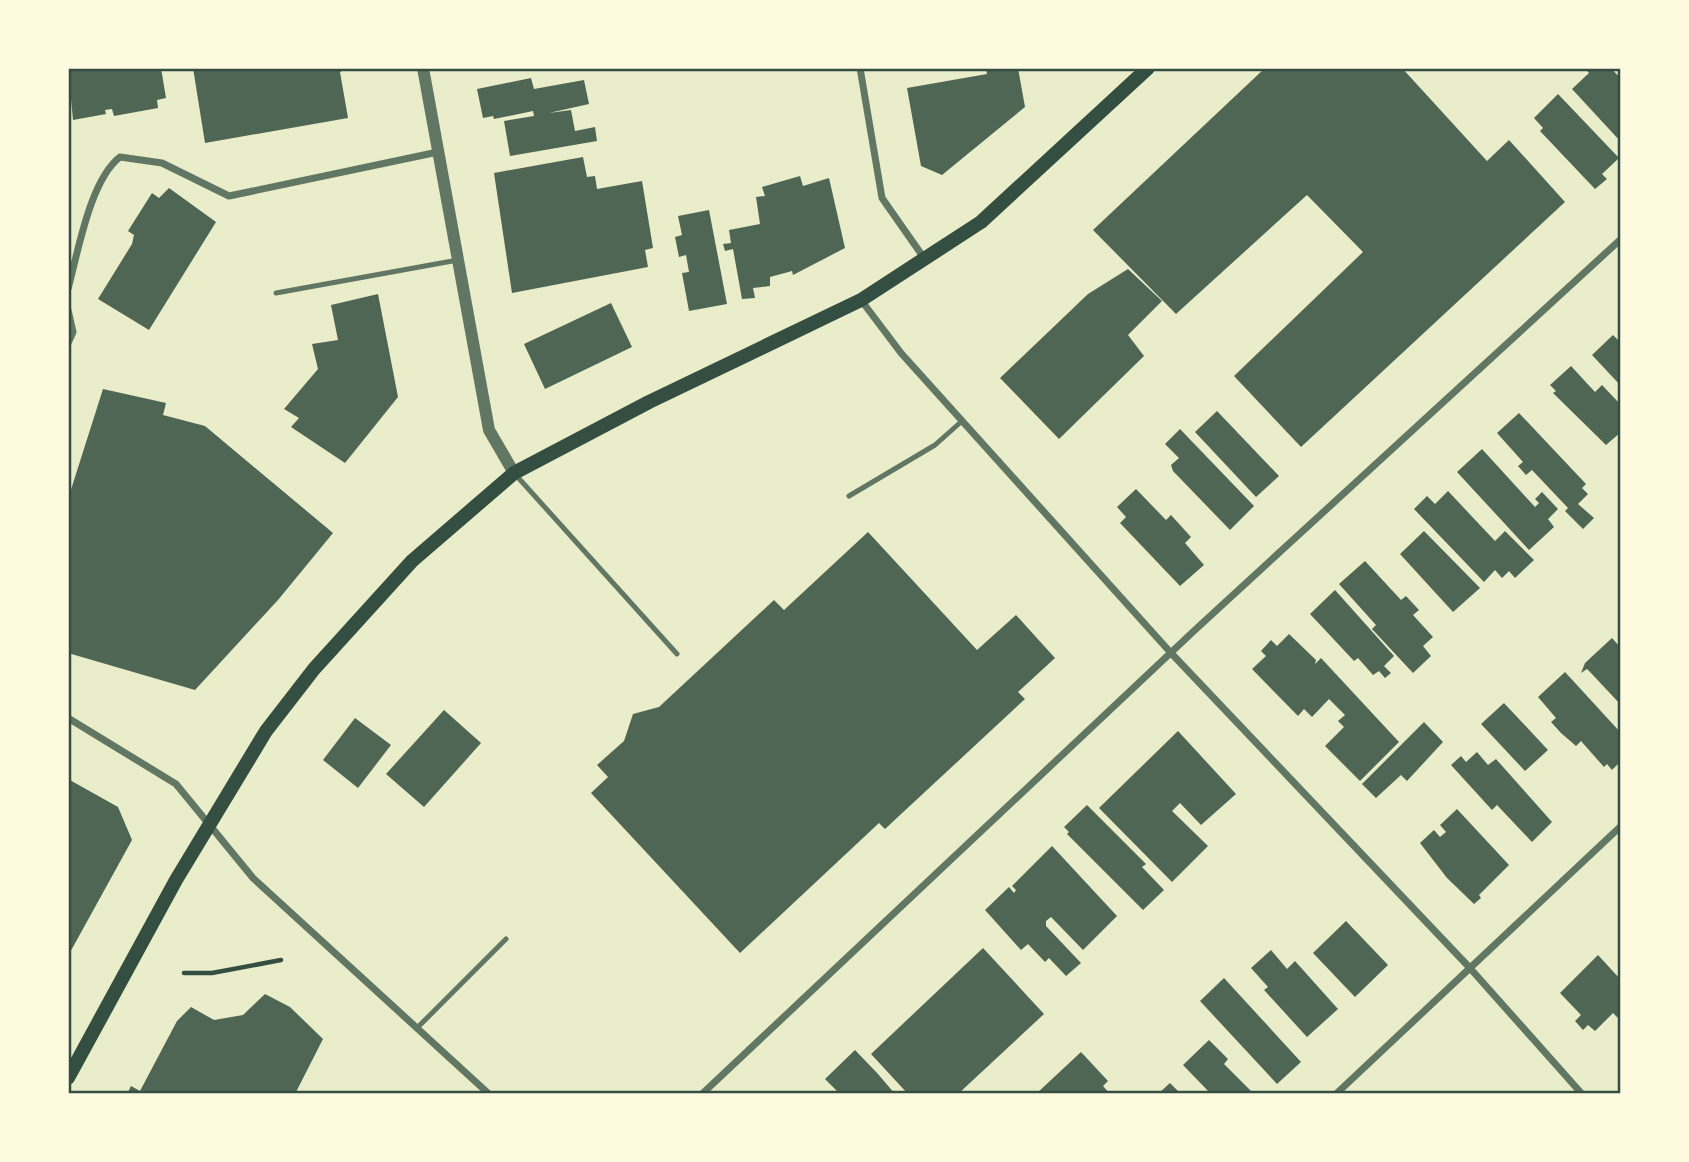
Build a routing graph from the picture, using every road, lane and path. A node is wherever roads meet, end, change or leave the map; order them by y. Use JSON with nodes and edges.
{"nodes":[{"id":1,"x":423,"y":68,"type":"edge"},
{"id":2,"x":860,"y":68,"type":"edge"},
{"id":3,"x":1148,"y":68,"type":"edge"},
{"id":4,"x":438,"y":152,"type":"junction"},
{"id":5,"x":1621,"y":239,"type":"edge"},
{"id":6,"x":924,"y":258,"type":"junction"},
{"id":7,"x":458,"y":260,"type":"junction"},
{"id":8,"x":68,"y":289,"type":"edge"},
{"id":9,"x":276,"y":293,"type":"dead end"},
{"id":10,"x":861,"y":300,"type":"junction"},
{"id":11,"x":68,"y":310,"type":"edge"},
{"id":12,"x":68,"y":343,"type":"edge"},
{"id":13,"x":962,"y":421,"type":"junction"},
{"id":14,"x":514,"y":473,"type":"junction"},
{"id":15,"x":849,"y":496,"type":"dead end"},
{"id":16,"x":1171,"y":653,"type":"junction"},
{"id":17,"x":677,"y":654,"type":"dead end"},
{"id":18,"x":68,"y":718,"type":"edge"},
{"id":19,"x":210,"y":826,"type":"junction"},
{"id":20,"x":1621,"y":826,"type":"edge"},
{"id":21,"x":506,"y":939,"type":"dead end"},
{"id":22,"x":281,"y":960,"type":"dead end"},
{"id":23,"x":1469,"y":967,"type":"junction"},
{"id":24,"x":184,"y":973,"type":"dead end"},
{"id":25,"x":417,"y":1028,"type":"junction"},
{"id":26,"x":68,"y":1078,"type":"edge"},
{"id":27,"x":489,"y":1094,"type":"edge"},
{"id":28,"x":702,"y":1094,"type":"edge"},
{"id":29,"x":1336,"y":1094,"type":"edge"},
{"id":30,"x":1582,"y":1094,"type":"edge"}],
"edges":[{"from":1,"to":4,"type":"street"},
{"from":2,"to":6,"type":"street"},
{"from":3,"to":6,"type":"main road"},
{"from":4,"to":7,"type":"street"},
{"from":4,"to":8,"type":"street"},
{"from":5,"to":16,"type":"street"},
{"from":6,"to":10,"type":"main road"},
{"from":7,"to":9,"type":"lane"},
{"from":7,"to":14,"type":"street"},
{"from":10,"to":13,"type":"street"},
{"from":10,"to":14,"type":"main road"},
{"from":11,"to":12,"type":"street"},
{"from":13,"to":15,"type":"lane"},
{"from":13,"to":16,"type":"street"},
{"from":14,"to":17,"type":"lane"},
{"from":14,"to":19,"type":"main road"},
{"from":16,"to":23,"type":"street"},
{"from":16,"to":28,"type":"street"},
{"from":18,"to":19,"type":"street"},
{"from":19,"to":25,"type":"street"},
{"from":19,"to":26,"type":"main road"},
{"from":20,"to":23,"type":"street"},
{"from":21,"to":25,"type":"lane"},
{"from":22,"to":24,"type":"path"},
{"from":23,"to":29,"type":"street"},
{"from":23,"to":30,"type":"street"},
{"from":25,"to":27,"type":"street"}]}
